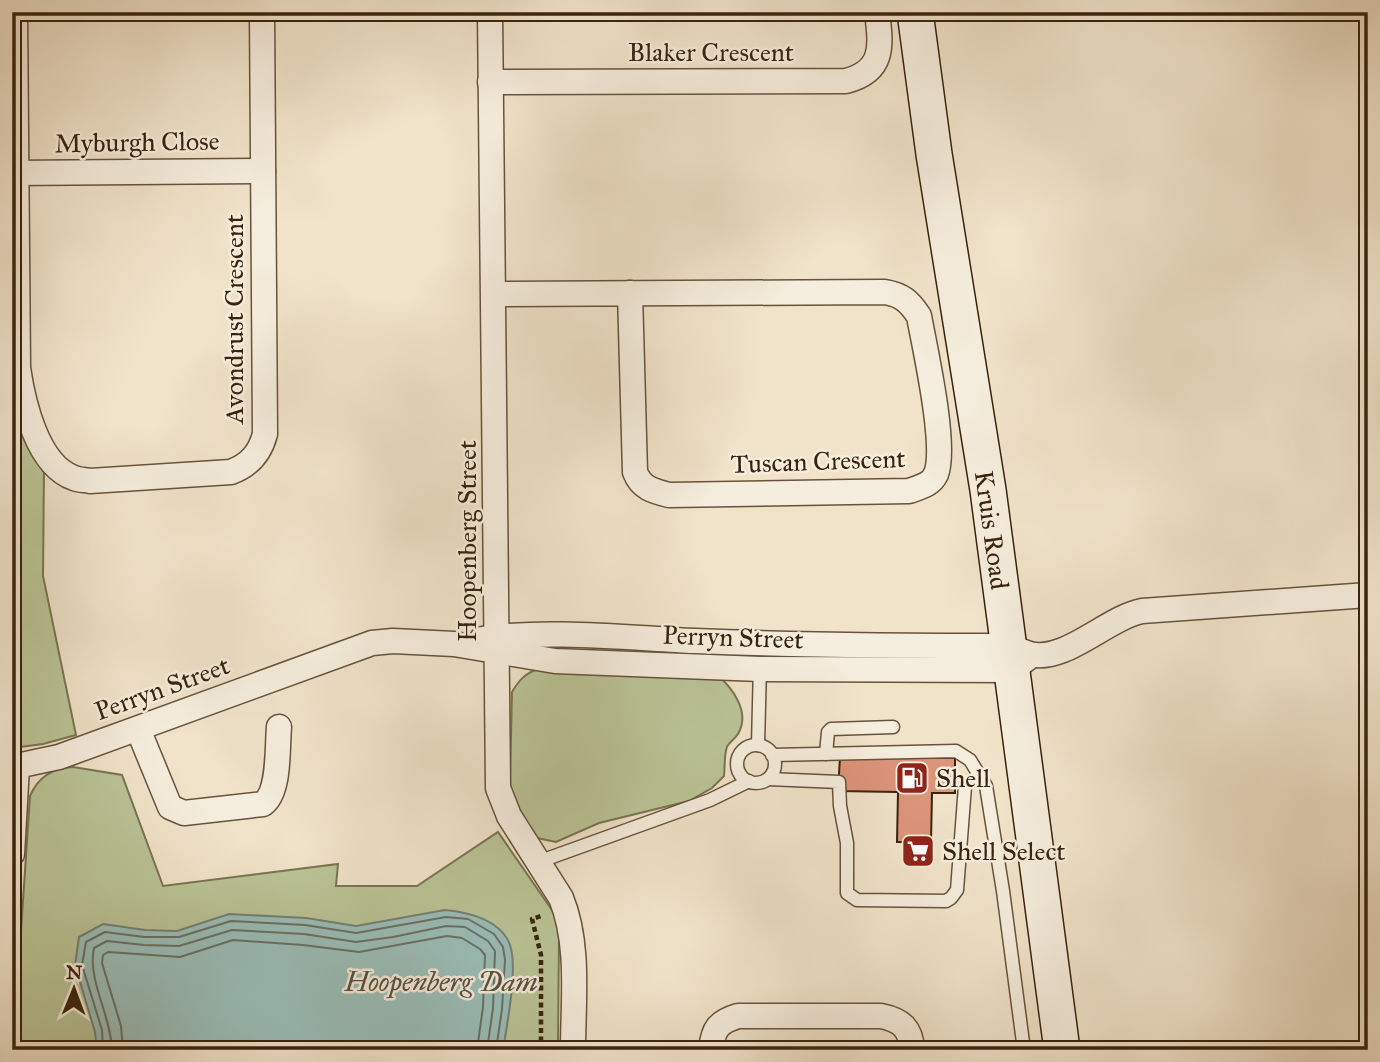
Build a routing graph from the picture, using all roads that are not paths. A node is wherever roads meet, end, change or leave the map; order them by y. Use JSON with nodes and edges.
{"nodes":[{"id":1,"x":15,"y":12,"type":"edge"},
{"id":2,"x":262,"y":12,"type":"edge"},
{"id":3,"x":490,"y":12,"type":"edge"},
{"id":4,"x":877,"y":12,"type":"edge"},
{"id":5,"x":915,"y":12,"type":"edge"},
{"id":6,"x":489,"y":82,"type":"junction"},
{"id":7,"x":263,"y":170,"type":"junction"},
{"id":8,"x":15,"y":173,"type":"edge"},
{"id":9,"x":630,"y":293,"type":"junction"},
{"id":10,"x":494,"y":294,"type":"junction"},
{"id":11,"x":1368,"y":595,"type":"edge"},
{"id":12,"x":760,"y":641,"type":"junction"},
{"id":13,"x":497,"y":645,"type":"junction"},
{"id":14,"x":1018,"y":657,"type":"junction"},
{"id":15,"x":760,"y":669,"type":"junction"},
{"id":16,"x":279,"y":727,"type":"dead end"},
{"id":17,"x":893,"y":727,"type":"dead end"},
{"id":18,"x":138,"y":729,"type":"junction"},
{"id":19,"x":758,"y":745,"type":"junction"},
{"id":20,"x":827,"y":754,"type":"junction"},
{"id":21,"x":772,"y":755,"type":"junction"},
{"id":22,"x":15,"y":767,"type":"edge"},
{"id":23,"x":768,"y":779,"type":"junction"},
{"id":24,"x":749,"y":782,"type":"junction"},
{"id":25,"x":986,"y":786,"type":"junction"},
{"id":26,"x":12,"y":854,"type":"edge"},
{"id":27,"x":538,"y":862,"type":"junction"},
{"id":28,"x":573,"y":1050,"type":"edge"},
{"id":29,"x":711,"y":1050,"type":"edge"},
{"id":30,"x":912,"y":1050,"type":"edge"},
{"id":31,"x":1024,"y":1050,"type":"edge"},
{"id":32,"x":1062,"y":1050,"type":"edge"}],
"edges":[{"from":1,"to":8,"type":"street","name":"Avondrust Crescent"},
{"from":2,"to":7,"type":"street","name":"Avondrust Crescent"},
{"from":3,"to":6,"type":"street","name":"Hoopenberg Street"},
{"from":4,"to":6,"type":"street","name":"Blaker Crescent"},
{"from":5,"to":14,"type":"street","name":"Kruis Road"},
{"from":6,"to":10,"type":"street","name":"Hoopenberg Street"},
{"from":7,"to":8,"type":"street","name":"Myburgh Close"},
{"from":7,"to":8,"type":"street","name":"Avondrust Crescent"},
{"from":9,"to":9,"type":"street","name":"Tuscan Crescent"},
{"from":9,"to":10,"type":"street","name":"Tuscan Crescent"},
{"from":10,"to":13,"type":"street","name":"Hoopenberg Street"},
{"from":11,"to":14,"type":"street"},
{"from":12,"to":13,"type":"street","name":"Perryn Street"},
{"from":12,"to":14,"type":"street","name":"Perryn Street"},
{"from":12,"to":15,"type":"lane"},
{"from":13,"to":15,"type":"street","name":"Perryn Street"},
{"from":13,"to":18,"type":"street","name":"Perryn Street"},
{"from":13,"to":27,"type":"street","name":"Hoopenberg Street"},
{"from":14,"to":15,"type":"street","name":"Perryn Street"},
{"from":14,"to":32,"type":"street","name":"Kruis Road"},
{"from":15,"to":19,"type":"lane"},
{"from":16,"to":18,"type":"street"},
{"from":17,"to":20,"type":"lane"},
{"from":18,"to":22,"type":"street","name":"Perryn Street"},
{"from":19,"to":21,"type":"lane"},
{"from":19,"to":24,"type":"lane"},
{"from":20,"to":21,"type":"lane"},
{"from":20,"to":25,"type":"lane"},
{"from":21,"to":23,"type":"lane"},
{"from":22,"to":26,"type":"street"},
{"from":23,"to":24,"type":"lane"},
{"from":23,"to":25,"type":"lane"},
{"from":24,"to":27,"type":"lane"},
{"from":25,"to":31,"type":"lane"},
{"from":27,"to":28,"type":"street","name":"Hoopenberg Street"},
{"from":29,"to":30,"type":"street"}]}
